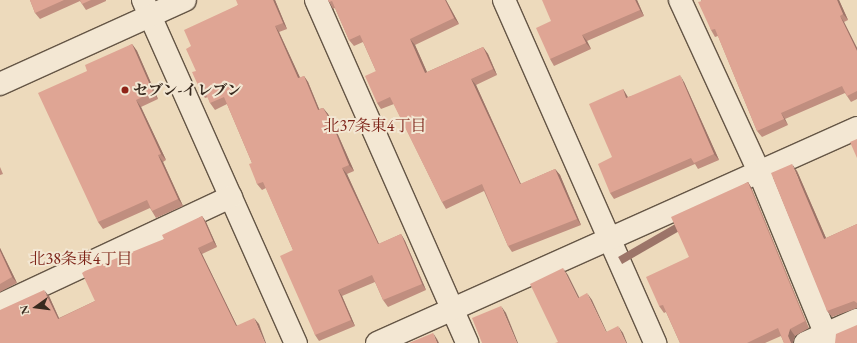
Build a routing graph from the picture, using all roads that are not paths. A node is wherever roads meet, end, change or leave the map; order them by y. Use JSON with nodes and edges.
{"nodes":[{"id":1,"x":185,"y":0,"type":"edge"},
{"id":2,"x":316,"y":0,"type":"edge"},
{"id":3,"x":504,"y":0,"type":"edge"},
{"id":4,"x":680,"y":0,"type":"edge"},
{"id":5,"x":147,"y":8,"type":"edge"},
{"id":6,"x":0,"y":84,"type":"edge"},
{"id":7,"x":857,"y":128,"type":"edge"},
{"id":8,"x":759,"y":172,"type":"junction"},
{"id":9,"x":231,"y":197,"type":"junction"},
{"id":10,"x":609,"y":238,"type":"junction"},
{"id":11,"x":0,"y":305,"type":"edge"},
{"id":12,"x":452,"y":308,"type":"junction"},
{"id":13,"x":857,"y":320,"type":"edge"},
{"id":14,"x":827,"y":339,"type":"edge"},
{"id":15,"x":296,"y":343,"type":"edge"},
{"id":16,"x":376,"y":343,"type":"edge"},
{"id":17,"x":467,"y":343,"type":"edge"},
{"id":18,"x":655,"y":343,"type":"edge"},
{"id":19,"x":806,"y":343,"type":"edge"}],
"edges":[{"from":1,"to":5,"type":"street"},
{"from":2,"to":12,"type":"street"},
{"from":3,"to":10,"type":"street"},
{"from":4,"to":8,"type":"street"},
{"from":5,"to":6,"type":"street"},
{"from":5,"to":9,"type":"street"},
{"from":7,"to":8,"type":"street"},
{"from":8,"to":10,"type":"street"},
{"from":8,"to":14,"type":"street"},
{"from":9,"to":11,"type":"street"},
{"from":9,"to":15,"type":"street"},
{"from":10,"to":12,"type":"street"},
{"from":10,"to":18,"type":"street"},
{"from":12,"to":16,"type":"street"},
{"from":12,"to":17,"type":"street"},
{"from":13,"to":14,"type":"street"},
{"from":14,"to":19,"type":"street"}]}
